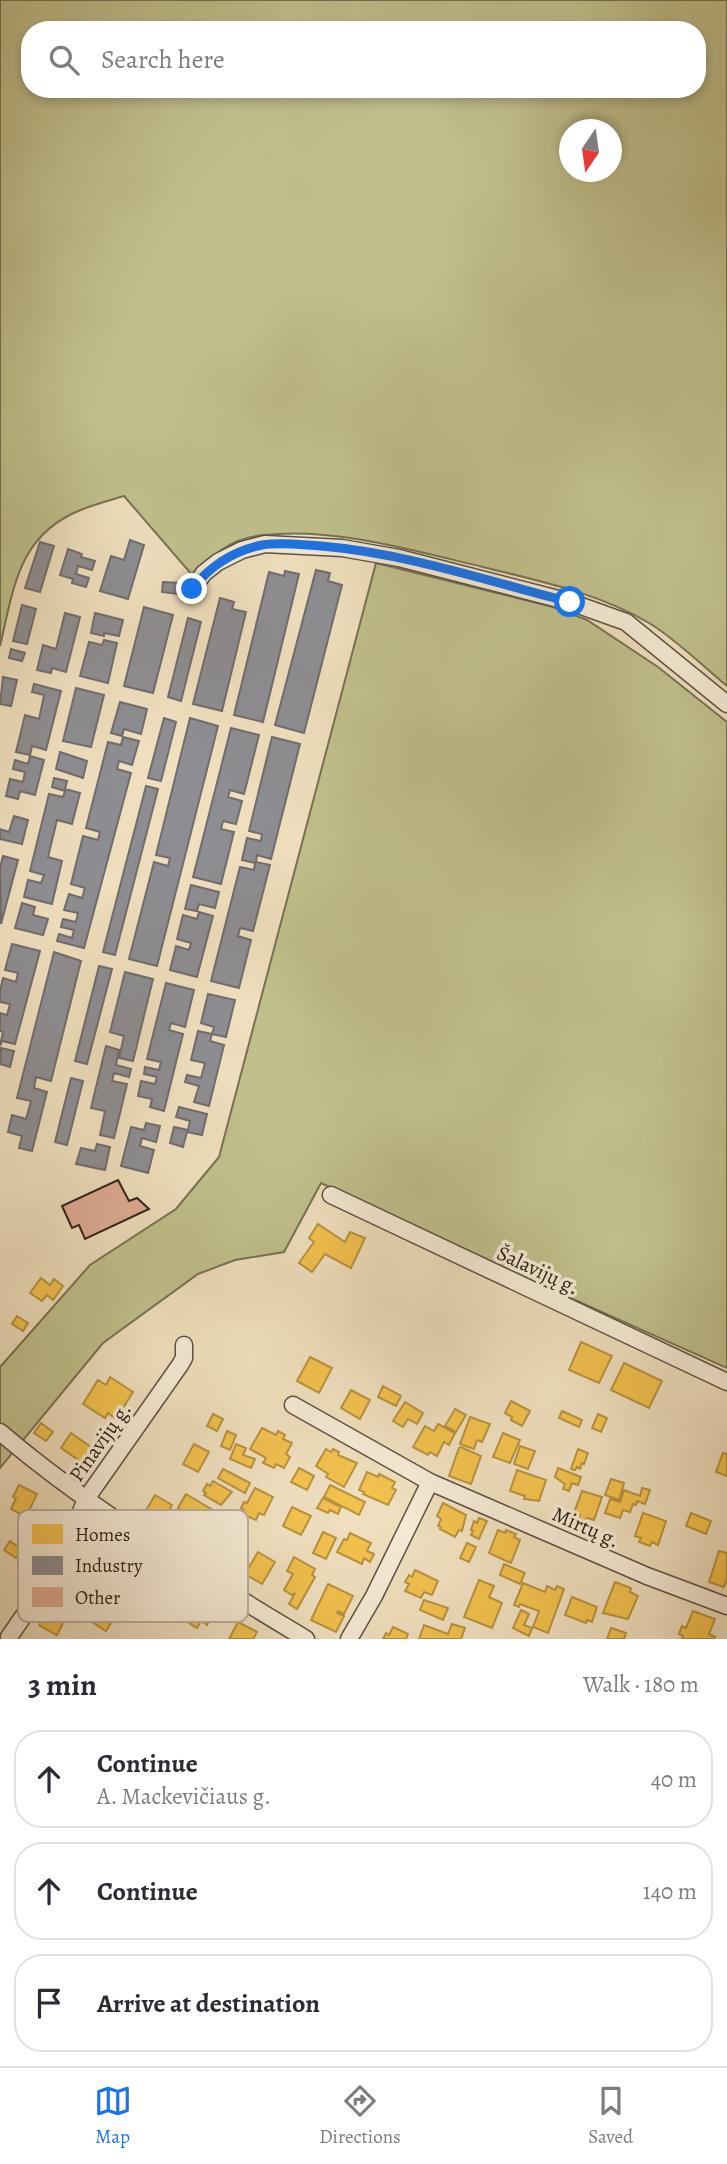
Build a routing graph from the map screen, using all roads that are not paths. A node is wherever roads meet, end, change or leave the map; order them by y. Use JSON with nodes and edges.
{"nodes":[{"id":1,"x":192,"y":589,"type":"dead end"},
{"id":2,"x":727,"y":704,"type":"edge"},
{"id":3,"x":331,"y":1195,"type":"dead end"},
{"id":4,"x":184,"y":1345,"type":"dead end"},
{"id":5,"x":727,"y":1382,"type":"edge"},
{"id":6,"x":293,"y":1405,"type":"dead end"},
{"id":7,"x":0,"y":1432,"type":"edge"},
{"id":8,"x":430,"y":1482,"type":"junction"},
{"id":9,"x":86,"y":1499,"type":"junction"},
{"id":10,"x":82,"y":1510,"type":"edge"},
{"id":11,"x":102,"y":1510,"type":"edge"},
{"id":12,"x":248,"y":1604,"type":"edge"},
{"id":13,"x":727,"y":1605,"type":"edge"},
{"id":14,"x":18,"y":1620,"type":"edge"},
{"id":15,"x":7,"y":1635,"type":"edge"},
{"id":16,"x":306,"y":1639,"type":"edge"},
{"id":17,"x":349,"y":1639,"type":"edge"}],
"edges":[{"from":1,"to":2,"type":"street"},
{"from":3,"to":5,"type":"street","name":"Šalavijų g."},
{"from":4,"to":9,"type":"street","name":"Pinavijų g."},
{"from":6,"to":8,"type":"street","name":"Mirtų g."},
{"from":7,"to":9,"type":"street"},
{"from":8,"to":13,"type":"street","name":"Mirtų g."},
{"from":8,"to":17,"type":"street"},
{"from":9,"to":10,"type":"street","name":"Pinavijų g."},
{"from":9,"to":11,"type":"street"},
{"from":12,"to":16,"type":"street"},
{"from":14,"to":15,"type":"street","name":"Pinavijų g."}]}
